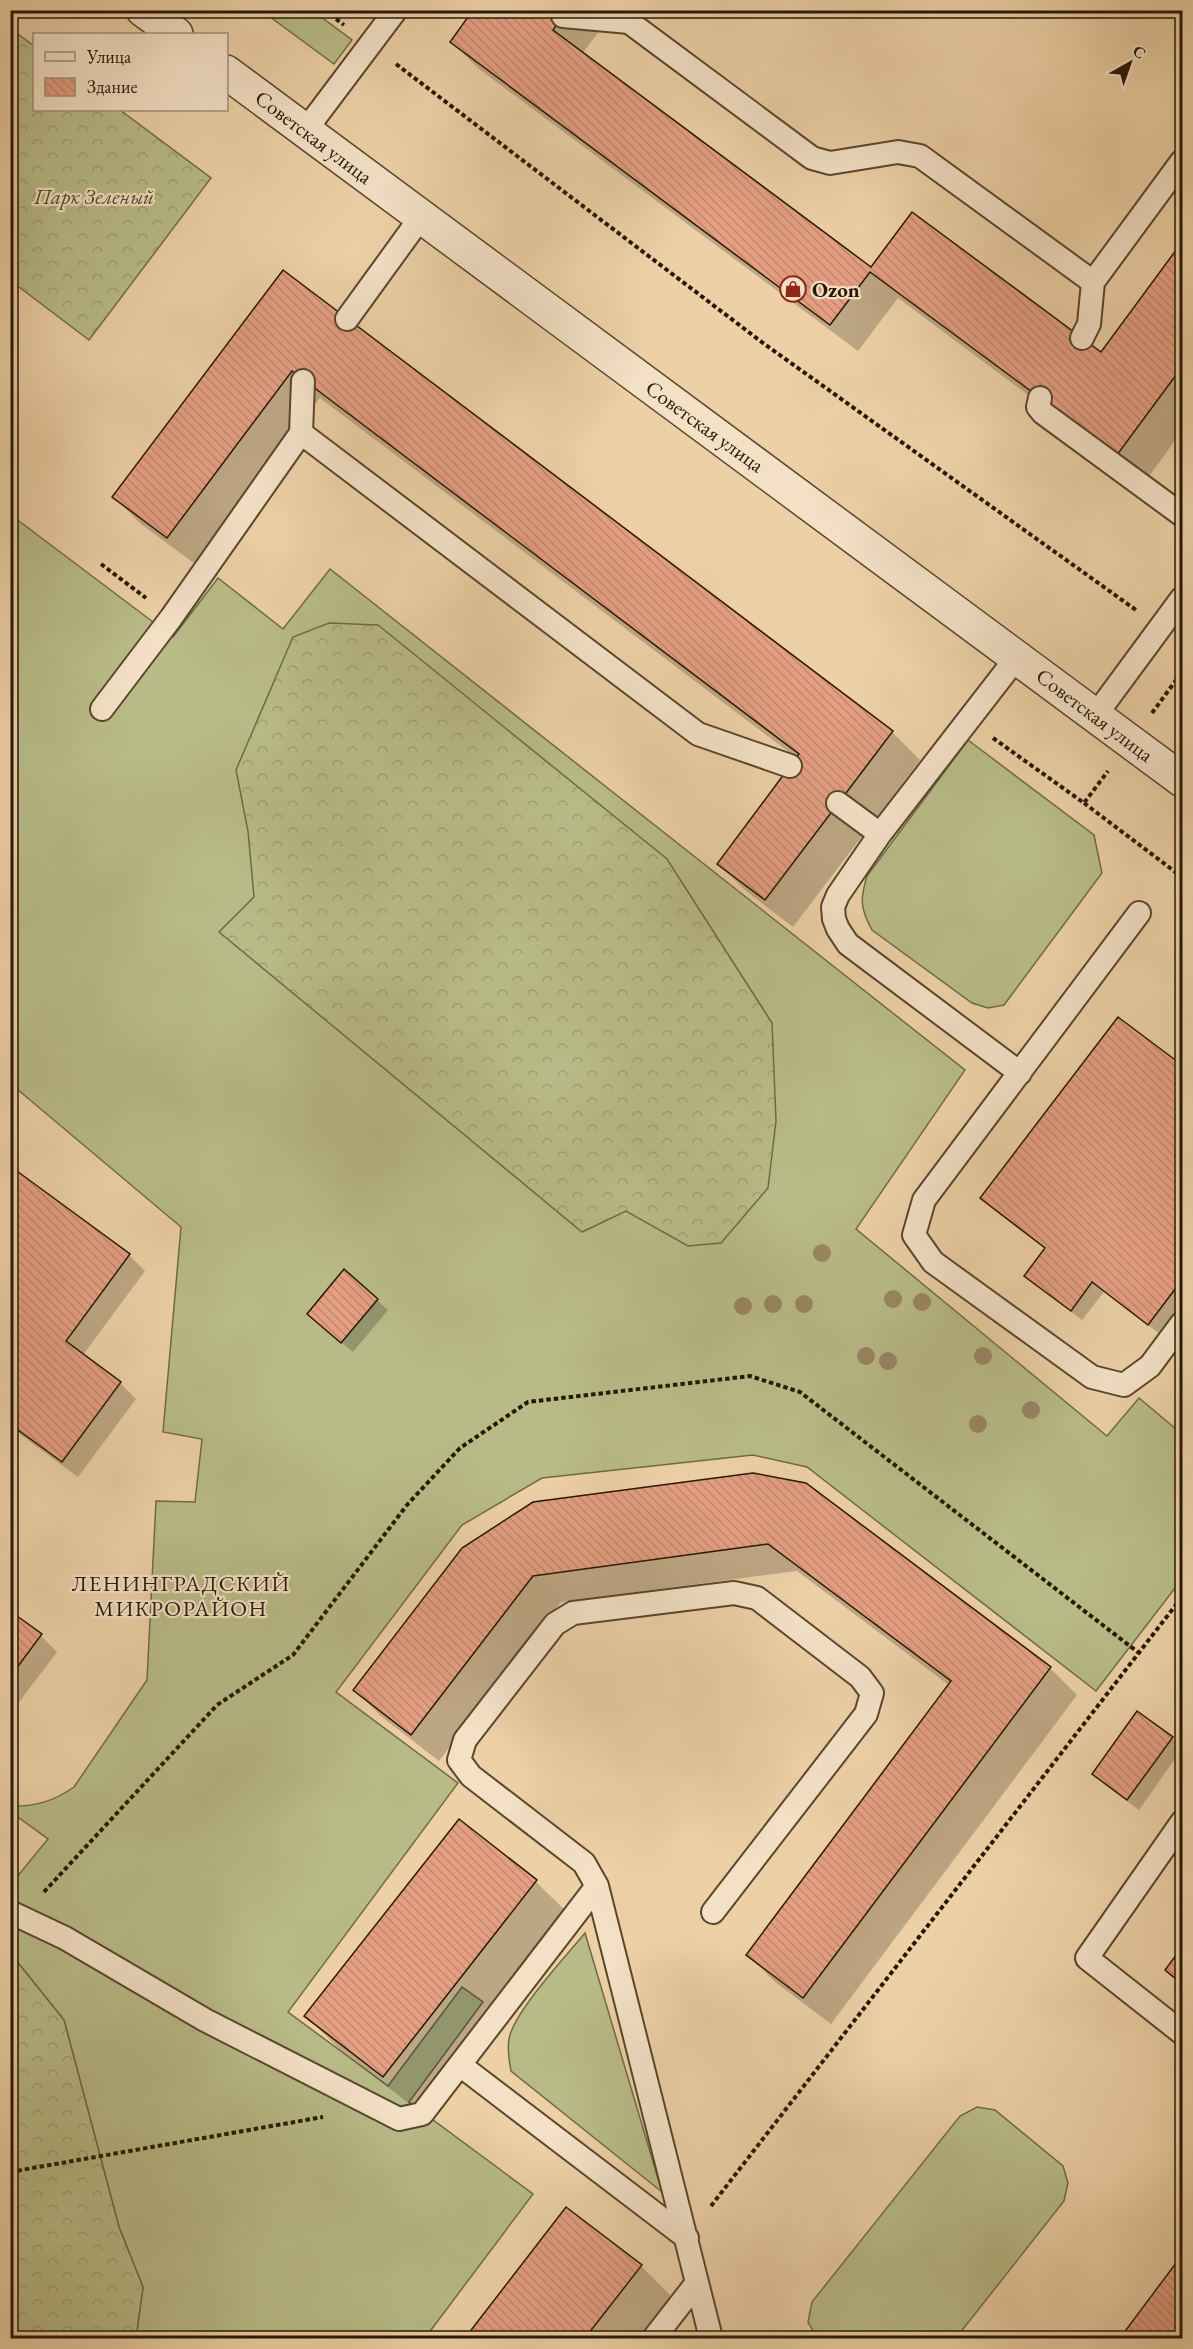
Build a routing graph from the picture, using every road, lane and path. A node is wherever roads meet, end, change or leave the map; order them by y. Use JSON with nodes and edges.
{"nodes":[{"id":1,"x":143,"y":10,"type":"edge"},
{"id":2,"x":324,"y":10,"type":"edge"},
{"id":3,"x":396,"y":10,"type":"edge"},
{"id":4,"x":563,"y":16,"type":"dead end"},
{"id":5,"x":634,"y":16,"type":"edge"},
{"id":6,"x":175,"y":33,"type":"edge"},
{"id":7,"x":370,"y":45,"type":"junction"},
{"id":8,"x":228,"y":73,"type":"edge"},
{"id":9,"x":305,"y":131,"type":"junction"},
{"id":10,"x":1182,"y":161,"type":"edge"},
{"id":11,"x":421,"y":217,"type":"junction"},
{"id":12,"x":1093,"y":282,"type":"junction"},
{"id":13,"x":348,"y":319,"type":"dead end"},
{"id":14,"x":1082,"y":338,"type":"dead end"},
{"id":15,"x":303,"y":381,"type":"dead end"},
{"id":16,"x":1040,"y":398,"type":"dead end"},
{"id":17,"x":301,"y":433,"type":"junction"},
{"id":18,"x":1182,"y":515,"type":"edge"},
{"id":19,"x":101,"y":564,"type":"dead end"},
{"id":20,"x":1182,"y":598,"type":"edge"},
{"id":21,"x":171,"y":618,"type":"junction"},
{"id":22,"x":1160,"y":628,"type":"junction"},
{"id":23,"x":1017,"y":657,"type":"junction"},
{"id":24,"x":102,"y":709,"type":"dead end"},
{"id":25,"x":1095,"y":716,"type":"junction"},
{"id":26,"x":790,"y":766,"type":"dead end"},
{"id":27,"x":1182,"y":780,"type":"edge"},
{"id":28,"x":838,"y":803,"type":"dead end"},
{"id":29,"x":1084,"y":803,"type":"dead end"},
{"id":30,"x":880,"y":834,"type":"junction"},
{"id":31,"x":1182,"y":877,"type":"edge"},
{"id":32,"x":1139,"y":914,"type":"dead end"},
{"id":33,"x":1020,"y":1073,"type":"junction"},
{"id":34,"x":1182,"y":1323,"type":"edge"},
{"id":35,"x":1182,"y":1597,"type":"edge"},
{"id":36,"x":1139,"y":1653,"type":"junction"},
{"id":37,"x":1182,"y":1822,"type":"edge"},
{"id":38,"x":597,"y":1886,"type":"junction"},
{"id":39,"x":714,"y":1912,"type":"dead end"},
{"id":40,"x":16,"y":1915,"type":"edge"},
{"id":41,"x":1182,"y":2033,"type":"edge"},
{"id":42,"x":460,"y":2065,"type":"junction"},
{"id":43,"x":374,"y":2108,"type":"junction"},
{"id":44,"x":10,"y":2172,"type":"edge"},
{"id":45,"x":687,"y":2238,"type":"junction"},
{"id":46,"x":696,"y":2283,"type":"junction"},
{"id":47,"x":654,"y":2338,"type":"edge"},
{"id":48,"x":711,"y":2338,"type":"edge"}],
"edges":[{"from":1,"to":6,"type":"street"},
{"from":2,"to":7,"type":"path"},
{"from":3,"to":7,"type":"lane"},
{"from":4,"to":5,"type":"lane"},
{"from":5,"to":12,"type":"lane"},
{"from":7,"to":9,"type":"lane"},
{"from":7,"to":22,"type":"path"},
{"from":8,"to":9,"type":"street","name":"Советская улица"},
{"from":9,"to":11,"type":"street","name":"Советская улица"},
{"from":10,"to":12,"type":"lane"},
{"from":11,"to":13,"type":"lane"},
{"from":11,"to":23,"type":"street","name":"Советская улица"},
{"from":12,"to":14,"type":"lane"},
{"from":15,"to":17,"type":"lane"},
{"from":16,"to":18,"type":"lane"},
{"from":17,"to":21,"type":"lane"},
{"from":17,"to":26,"type":"lane"},
{"from":19,"to":21,"type":"path"},
{"from":20,"to":22,"type":"lane"},
{"from":21,"to":24,"type":"lane"},
{"from":22,"to":25,"type":"lane"},
{"from":23,"to":25,"type":"street","name":"Советская улица"},
{"from":23,"to":30,"type":"lane"},
{"from":25,"to":27,"type":"street","name":"Советская улица"},
{"from":28,"to":30,"type":"lane"},
{"from":29,"to":31,"type":"path"},
{"from":30,"to":33,"type":"lane"},
{"from":32,"to":33,"type":"lane"},
{"from":33,"to":34,"type":"lane"},
{"from":35,"to":36,"type":"path"},
{"from":36,"to":40,"type":"path"},
{"from":36,"to":45,"type":"path"},
{"from":37,"to":41,"type":"lane"},
{"from":38,"to":39,"type":"lane"},
{"from":38,"to":42,"type":"lane"},
{"from":38,"to":45,"type":"lane"},
{"from":40,"to":43,"type":"lane"},
{"from":42,"to":43,"type":"lane"},
{"from":42,"to":45,"type":"lane"},
{"from":43,"to":44,"type":"path"},
{"from":45,"to":46,"type":"lane"},
{"from":46,"to":47,"type":"lane"},
{"from":46,"to":48,"type":"lane"}]}
